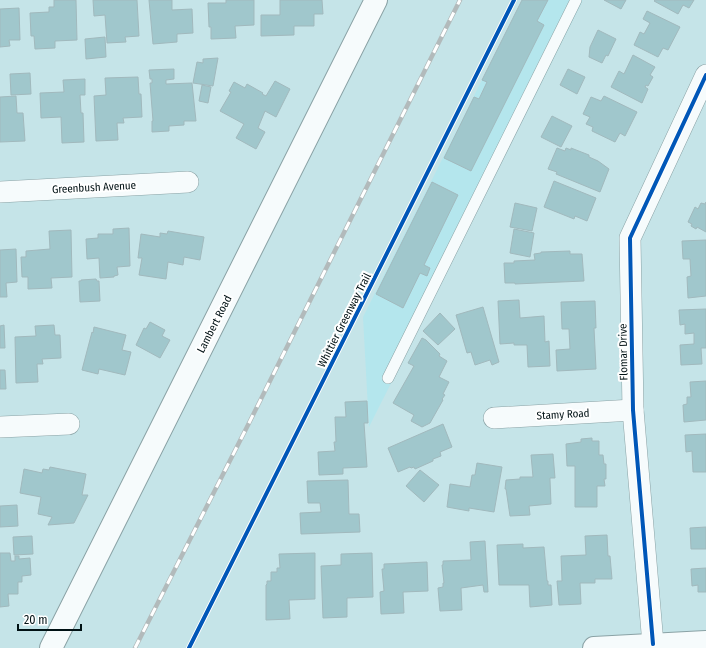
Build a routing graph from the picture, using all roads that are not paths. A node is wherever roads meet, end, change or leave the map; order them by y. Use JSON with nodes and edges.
{"nodes":[{"id":1,"x":376,"y":0,"type":"edge"},
{"id":2,"x":576,"y":0,"type":"edge"},
{"id":3,"x":706,"y":75,"type":"edge"},
{"id":4,"x":188,"y":182,"type":"dead end"},
{"id":5,"x":0,"y":192,"type":"edge"},
{"id":6,"x":388,"y":378,"type":"dead end"},
{"id":7,"x":633,"y":410,"type":"junction"},
{"id":8,"x":494,"y":418,"type":"dead end"},
{"id":9,"x":69,"y":424,"type":"dead end"},
{"id":10,"x":0,"y":427,"type":"edge"},
{"id":11,"x":706,"y":642,"type":"edge"},
{"id":12,"x":653,"y":644,"type":"junction"},
{"id":13,"x":51,"y":648,"type":"edge"},
{"id":14,"x":594,"y":648,"type":"edge"}],
"edges":[{"from":1,"to":13,"type":"main road","name":"Lambert Road"},
{"from":2,"to":6,"type":"lane"},
{"from":3,"to":7,"type":"street","name":"Flomar Drive"},
{"from":4,"to":5,"type":"street","name":"Greenbush Avenue"},
{"from":7,"to":8,"type":"street","name":"Stamy Road"},
{"from":7,"to":12,"type":"street","name":"Flomar Drive"},
{"from":9,"to":10,"type":"street"},
{"from":11,"to":12,"type":"main road"},
{"from":12,"to":14,"type":"main road"}]}
